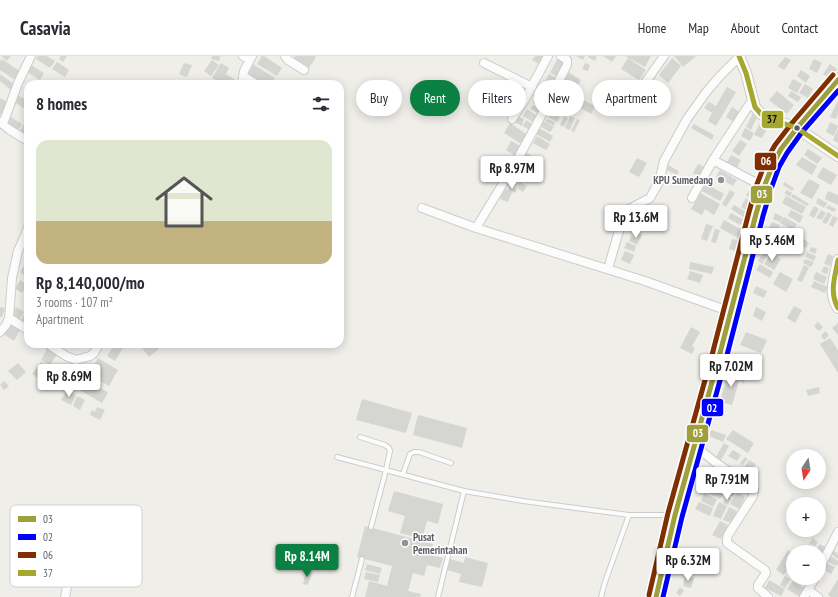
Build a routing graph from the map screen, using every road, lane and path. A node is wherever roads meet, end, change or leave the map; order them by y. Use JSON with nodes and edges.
{"nodes":[{"id":1,"x":31,"y":56,"type":"edge"},
{"id":2,"x":285,"y":56,"type":"edge"},
{"id":3,"x":548,"y":56,"type":"edge"},
{"id":4,"x":561,"y":56,"type":"edge"},
{"id":5,"x":664,"y":56,"type":"edge"},
{"id":6,"x":739,"y":56,"type":"edge"},
{"id":7,"x":249,"y":57,"type":"edge"},
{"id":8,"x":484,"y":63,"type":"dead end"},
{"id":9,"x":304,"y":70,"type":"dead end"},
{"id":10,"x":242,"y":80,"type":"edge"},
{"id":11,"x":647,"y":80,"type":"edge"},
{"id":12,"x":838,"y":80,"type":"edge"},
{"id":13,"x":532,"y":87,"type":"junction"},
{"id":14,"x":753,"y":99,"type":"junction"},
{"id":15,"x":512,"y":119,"type":"dead end"},
{"id":16,"x":1,"y":123,"type":"edge"},
{"id":17,"x":797,"y":128,"type":"junction"},
{"id":18,"x":24,"y":139,"type":"edge"},
{"id":19,"x":838,"y":156,"type":"edge"},
{"id":20,"x":713,"y":160,"type":"junction"},
{"id":21,"x":764,"y":187,"type":"junction"},
{"id":22,"x":692,"y":198,"type":"dead end"},
{"id":23,"x":422,"y":208,"type":"dead end"},
{"id":24,"x":476,"y":228,"type":"junction"},
{"id":25,"x":24,"y":238,"type":"edge"},
{"id":26,"x":838,"y":260,"type":"edge"},
{"id":27,"x":608,"y":269,"type":"junction"},
{"id":28,"x":838,"y":308,"type":"edge"},
{"id":29,"x":731,"y":312,"type":"junction"},
{"id":30,"x":9,"y":318,"type":"junction"},
{"id":31,"x":24,"y":327,"type":"edge"},
{"id":32,"x":0,"y":332,"type":"edge"},
{"id":33,"x":54,"y":348,"type":"edge"},
{"id":34,"x":97,"y":348,"type":"edge"},
{"id":35,"x":360,"y":437,"type":"dead end"},
{"id":36,"x":694,"y":445,"type":"junction"},
{"id":37,"x":337,"y":457,"type":"dead end"},
{"id":38,"x":451,"y":462,"type":"dead end"},
{"id":39,"x":386,"y":470,"type":"junction"},
{"id":40,"x":687,"y":473,"type":"junction"},
{"id":41,"x":403,"y":474,"type":"junction"},
{"id":42,"x":464,"y":491,"type":"junction"},
{"id":43,"x":722,"y":492,"type":"dead end"},
{"id":44,"x":629,"y":515,"type":"junction"},
{"id":45,"x":675,"y":515,"type":"junction"},
{"id":46,"x":371,"y":527,"type":"dead end"},
{"id":47,"x":838,"y":532,"type":"edge"},
{"id":48,"x":826,"y":555,"type":"edge"},
{"id":49,"x":362,"y":558,"type":"dead end"},
{"id":50,"x":811,"y":585,"type":"edge"},
{"id":51,"x":67,"y":587,"type":"edge"},
{"id":52,"x":806,"y":594,"type":"edge"},
{"id":53,"x":65,"y":597,"type":"edge"},
{"id":54,"x":352,"y":597,"type":"edge"},
{"id":55,"x":438,"y":597,"type":"edge"},
{"id":56,"x":601,"y":597,"type":"edge"},
{"id":57,"x":656,"y":597,"type":"edge"},
{"id":58,"x":768,"y":597,"type":"edge"},
{"id":59,"x":818,"y":597,"type":"edge"}],
"edges":[{"from":1,"to":16,"type":"street"},
{"from":2,"to":9,"type":"street"},
{"from":3,"to":13,"type":"street"},
{"from":4,"to":24,"type":"street"},
{"from":5,"to":11,"type":"street"},
{"from":6,"to":14,"type":"street"},
{"from":6,"to":27,"type":"street"},
{"from":7,"to":10,"type":"street"},
{"from":8,"to":13,"type":"street"},
{"from":12,"to":17,"type":"highway"},
{"from":13,"to":15,"type":"street"},
{"from":14,"to":17,"type":"street"},
{"from":14,"to":20,"type":"street"},
{"from":16,"to":18,"type":"street"},
{"from":17,"to":19,"type":"street"},
{"from":17,"to":21,"type":"highway"},
{"from":20,"to":21,"type":"street"},
{"from":20,"to":22,"type":"street"},
{"from":21,"to":29,"type":"highway"},
{"from":23,"to":24,"type":"street"},
{"from":24,"to":27,"type":"street"},
{"from":25,"to":30,"type":"street"},
{"from":26,"to":28,"type":"street"},
{"from":27,"to":29,"type":"street"},
{"from":29,"to":36,"type":"highway"},
{"from":30,"to":31,"type":"street"},
{"from":30,"to":32,"type":"street"},
{"from":33,"to":34,"type":"street"},
{"from":35,"to":39,"type":"lane"},
{"from":36,"to":40,"type":"highway"},
{"from":36,"to":58,"type":"street"},
{"from":37,"to":39,"type":"lane"},
{"from":38,"to":41,"type":"lane"},
{"from":39,"to":41,"type":"lane"},
{"from":39,"to":46,"type":"lane"},
{"from":40,"to":43,"type":"lane"},
{"from":40,"to":45,"type":"highway"},
{"from":41,"to":42,"type":"lane"},
{"from":42,"to":44,"type":"lane"},
{"from":42,"to":55,"type":"lane"},
{"from":44,"to":45,"type":"lane"},
{"from":44,"to":56,"type":"lane"},
{"from":45,"to":57,"type":"highway"},
{"from":47,"to":48,"type":"street"},
{"from":49,"to":54,"type":"lane"},
{"from":50,"to":52,"type":"street"},
{"from":51,"to":53,"type":"street"},
{"from":52,"to":59,"type":"street"}]}
